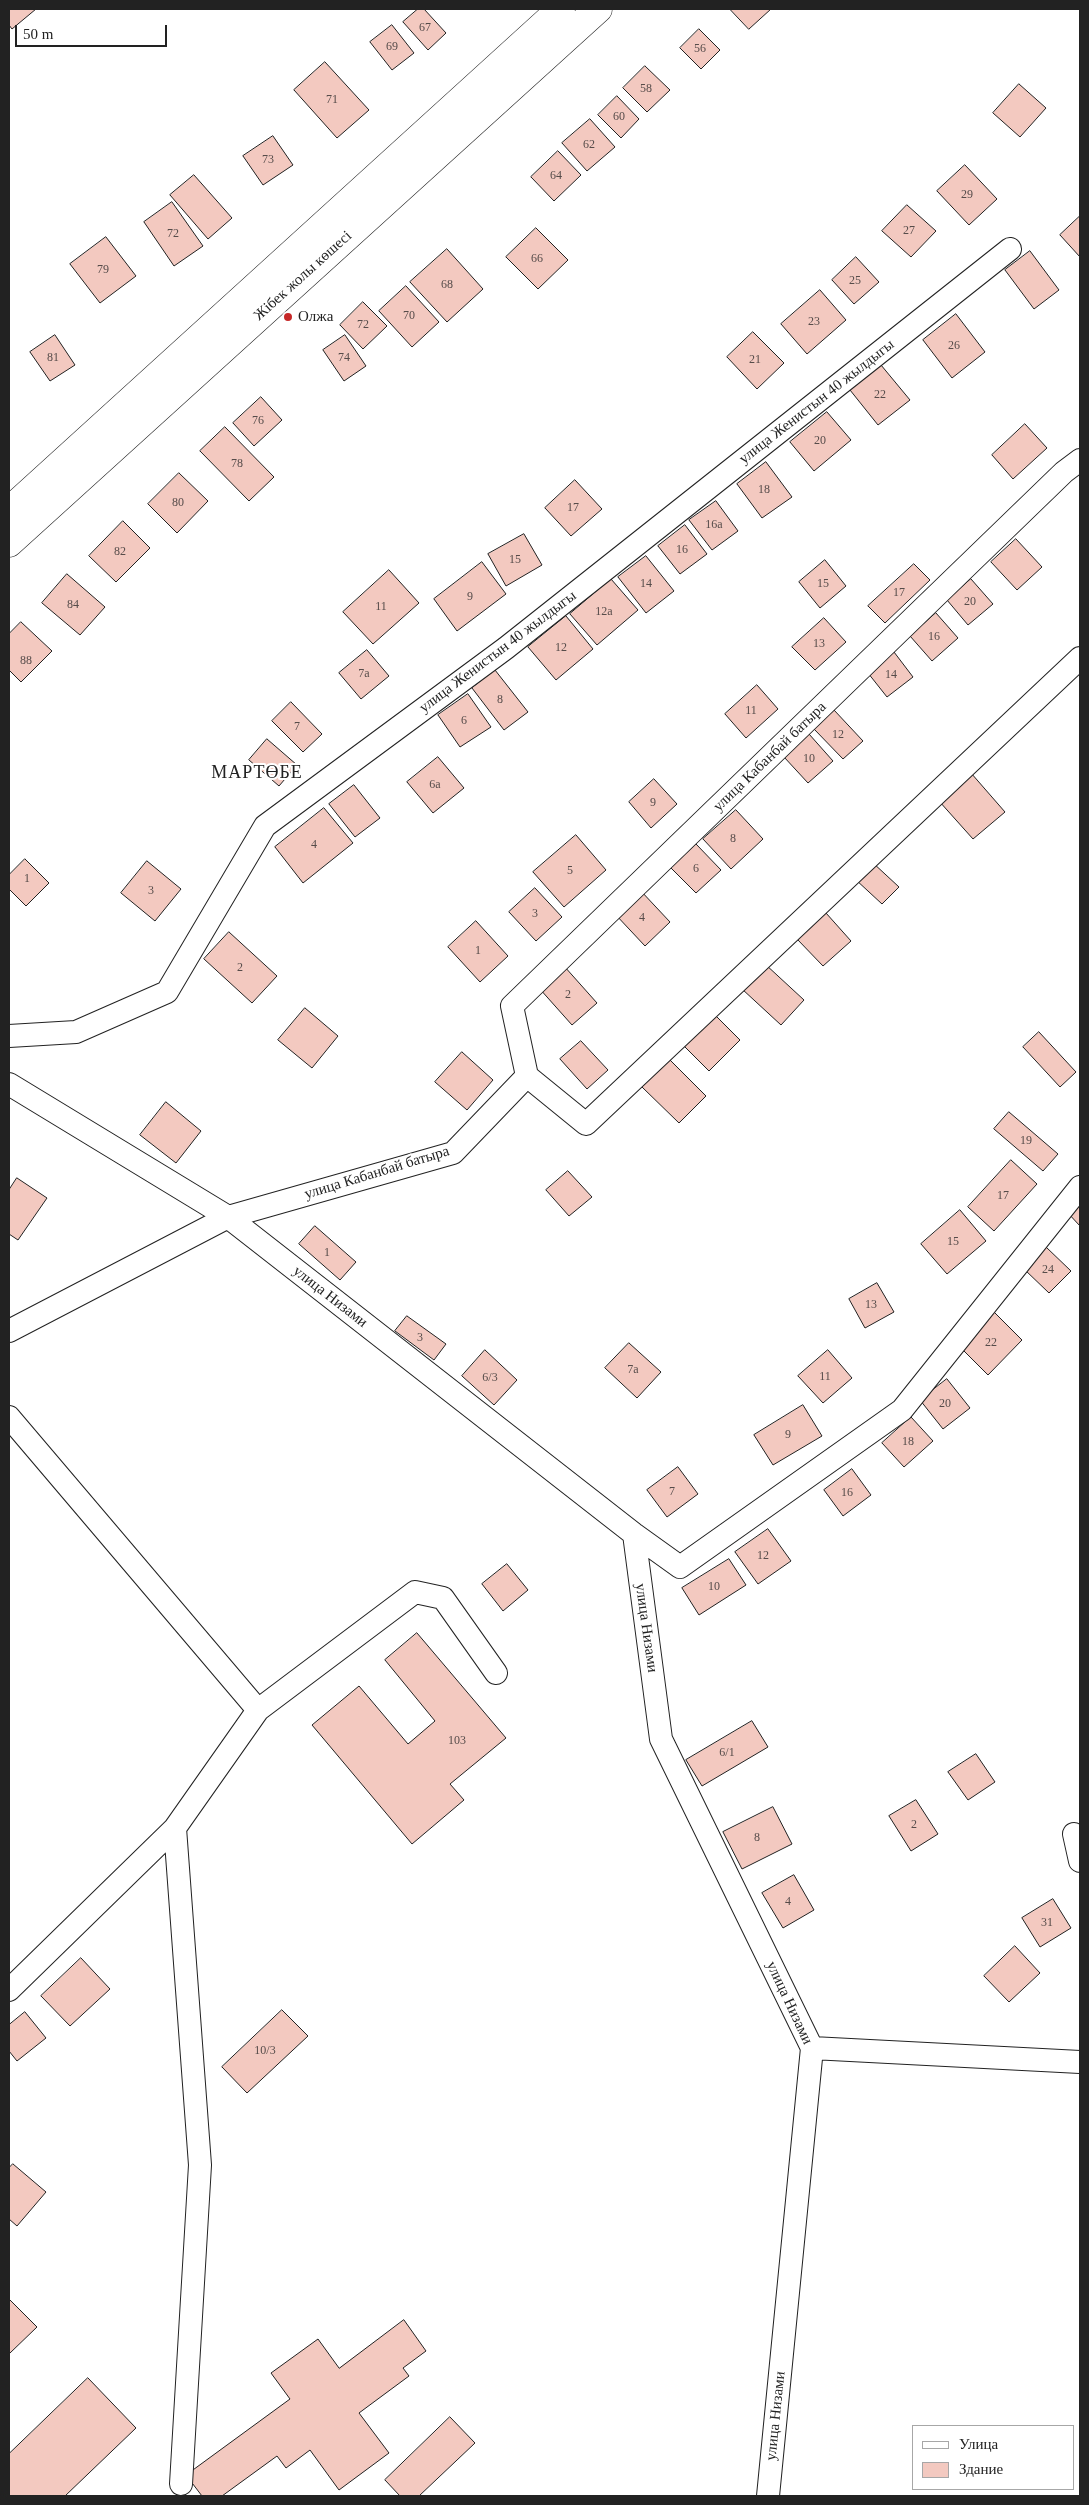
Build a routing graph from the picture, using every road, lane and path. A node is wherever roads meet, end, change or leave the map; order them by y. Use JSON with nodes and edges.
{"nodes":[{"id":1,"x":561,"y":9,"type":"edge"},
{"id":2,"x":598,"y":9,"type":"edge"},
{"id":3,"x":1010,"y":249,"type":"dead end"},
{"id":4,"x":1080,"y":460,"type":"edge"},
{"id":5,"x":9,"y":511,"type":"edge"},
{"id":6,"x":9,"y":543,"type":"edge"},
{"id":7,"x":1080,"y":658,"type":"edge"},
{"id":8,"x":9,"y":1036,"type":"edge"},
{"id":9,"x":527,"y":1076,"type":"junction"},
{"id":10,"x":9,"y":1084,"type":"edge"},
{"id":11,"x":1080,"y":1187,"type":"edge"},
{"id":12,"x":228,"y":1217,"type":"junction"},
{"id":13,"x":9,"y":1331,"type":"edge"},
{"id":14,"x":9,"y":1417,"type":"edge"},
{"id":15,"x":634,"y":1534,"type":"junction"},
{"id":16,"x":496,"y":1673,"type":"dead end"},
{"id":17,"x":258,"y":1710,"type":"junction"},
{"id":18,"x":175,"y":1828,"type":"junction"},
{"id":19,"x":1074,"y":1834,"type":"dead end"},
{"id":20,"x":1080,"y":1861,"type":"edge"},
{"id":21,"x":9,"y":1990,"type":"edge"},
{"id":22,"x":812,"y":2048,"type":"junction"},
{"id":23,"x":1080,"y":2062,"type":"edge"},
{"id":24,"x":182,"y":2484,"type":"dead end"},
{"id":25,"x":768,"y":2496,"type":"edge"}],
"edges":[{"from":1,"to":5,"type":"main road","name":"Жібек жолы көшесі"},
{"from":2,"to":6,"type":"main road","name":"Жібек жолы көшесі"},
{"from":3,"to":8,"type":"street","name":"улица Женистын 40 жылдыгы"},
{"from":4,"to":9,"type":"street","name":"улица Кабанбай батыра"},
{"from":7,"to":9,"type":"street"},
{"from":9,"to":12,"type":"street","name":"улица Кабанбай батыра"},
{"from":10,"to":12,"type":"street","name":"улица Низами"},
{"from":11,"to":15,"type":"street","name":"улица Низами"},
{"from":12,"to":13,"type":"street","name":"улица Кабанбай батыра"},
{"from":12,"to":15,"type":"street","name":"улица Низами"},
{"from":14,"to":17,"type":"street"},
{"from":15,"to":22,"type":"street","name":"улица Низами"},
{"from":16,"to":17,"type":"street"},
{"from":17,"to":18,"type":"street"},
{"from":18,"to":21,"type":"street"},
{"from":18,"to":24,"type":"street"},
{"from":19,"to":20,"type":"street"},
{"from":22,"to":23,"type":"street"},
{"from":22,"to":25,"type":"street","name":"улица Низами"}]}
